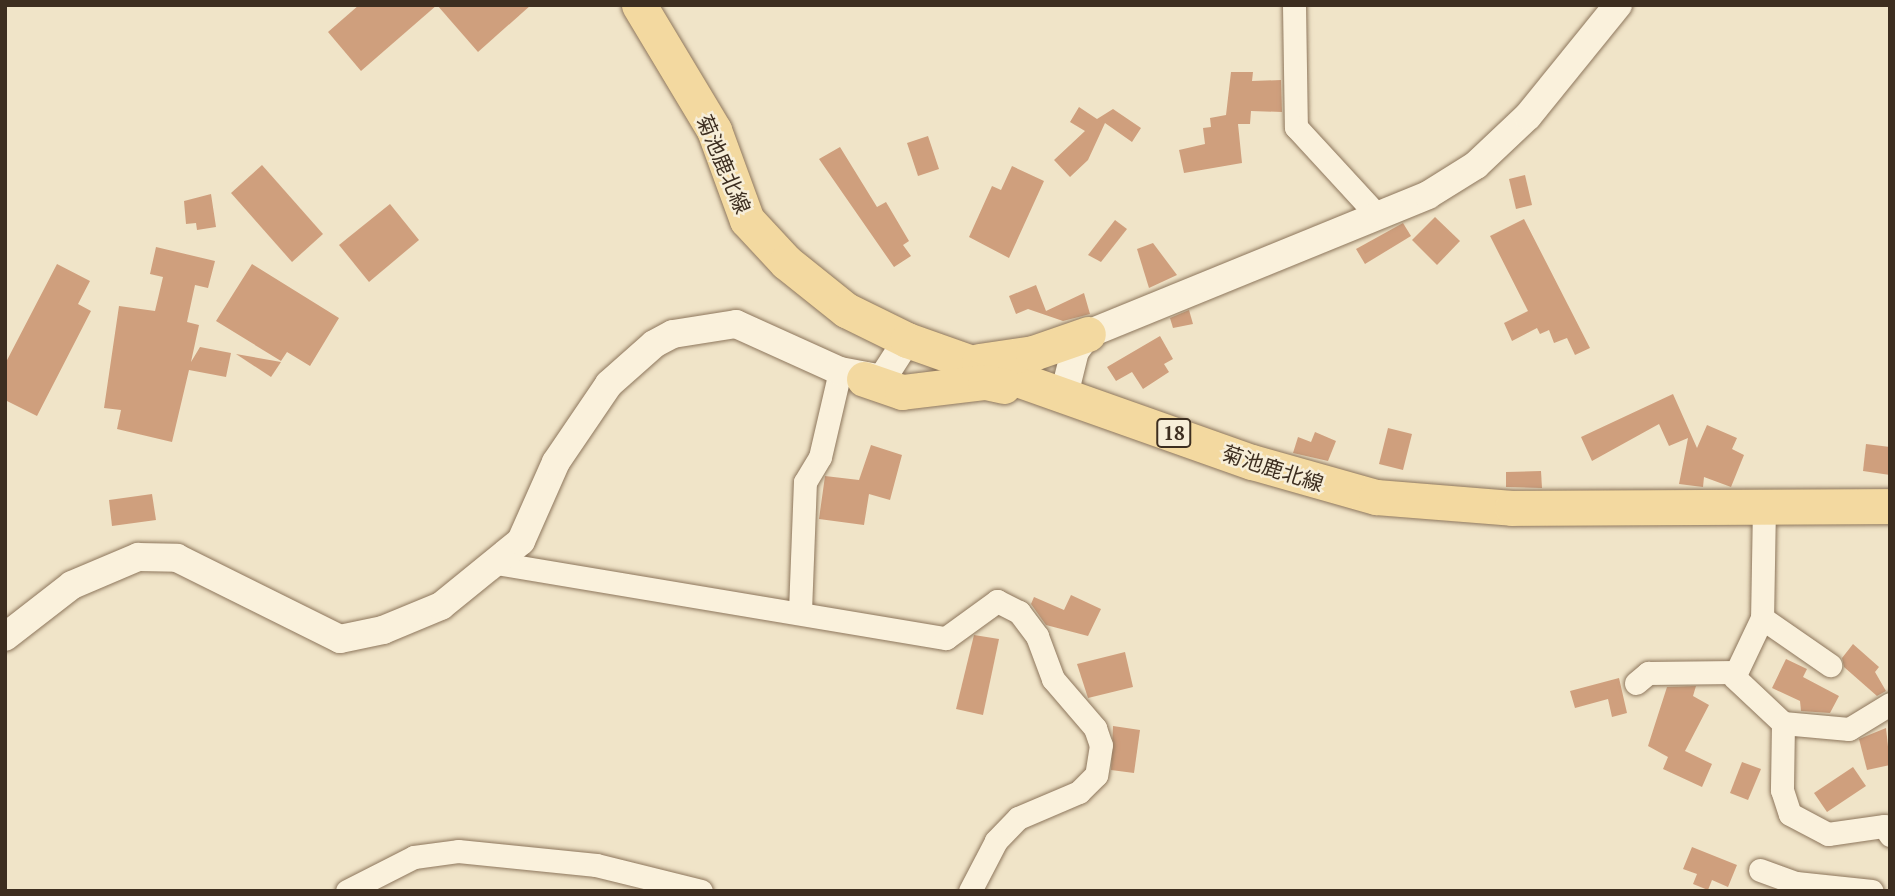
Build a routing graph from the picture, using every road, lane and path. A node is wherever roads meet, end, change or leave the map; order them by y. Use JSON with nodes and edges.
{"nodes":[{"id":1,"x":639,"y":5,"type":"edge"},
{"id":2,"x":1294,"y":5,"type":"edge"},
{"id":3,"x":1618,"y":5,"type":"edge"},
{"id":4,"x":1377,"y":215,"type":"junction"},
{"id":5,"x":1088,"y":334,"type":"junction"},
{"id":6,"x":907,"y":340,"type":"junction"},
{"id":7,"x":969,"y":362,"type":"junction"},
{"id":8,"x":852,"y":375,"type":"junction"},
{"id":9,"x":1076,"y":395,"type":"junction"},
{"id":10,"x":1764,"y":506,"type":"junction"},
{"id":11,"x":1890,"y":506,"type":"edge"},
{"id":12,"x":496,"y":563,"type":"junction"},
{"id":13,"x":800,"y":611,"type":"junction"},
{"id":14,"x":1762,"y":618,"type":"junction"},
{"id":15,"x":5,"y":637,"type":"edge"},
{"id":16,"x":1830,"y":665,"type":"dead end"},
{"id":17,"x":1735,"y":673,"type":"junction"},
{"id":18,"x":1636,"y":683,"type":"dead end"},
{"id":19,"x":1890,"y":704,"type":"edge"},
{"id":20,"x":1783,"y":723,"type":"junction"},
{"id":21,"x":1890,"y":835,"type":"edge"},
{"id":22,"x":1760,"y":870,"type":"dead end"},
{"id":23,"x":347,"y":891,"type":"edge"},
{"id":24,"x":702,"y":891,"type":"edge"},
{"id":25,"x":970,"y":891,"type":"edge"},
{"id":26,"x":1872,"y":891,"type":"edge"}],
"edges":[{"from":1,"to":6,"type":"main road","name":"菊池鹿北線","number":"18"},
{"from":2,"to":4,"type":"street"},
{"from":3,"to":4,"type":"street"},
{"from":4,"to":5,"type":"street"},
{"from":5,"to":7,"type":"main road"},
{"from":5,"to":9,"type":"street"},
{"from":6,"to":7,"type":"main road","name":"菊池鹿北線","number":"18"},
{"from":6,"to":8,"type":"street"},
{"from":7,"to":9,"type":"main road","name":"菊池鹿北線","number":"18"},
{"from":8,"to":9,"type":"main road"},
{"from":8,"to":12,"type":"street"},
{"from":8,"to":13,"type":"street"},
{"from":9,"to":10,"type":"main road","name":"菊池鹿北線","number":"18"},
{"from":10,"to":11,"type":"main road","name":"菊池鹿北線","number":"18"},
{"from":10,"to":14,"type":"street"},
{"from":12,"to":13,"type":"street"},
{"from":12,"to":15,"type":"street"},
{"from":13,"to":25,"type":"street"},
{"from":14,"to":16,"type":"street"},
{"from":14,"to":17,"type":"street"},
{"from":17,"to":18,"type":"street"},
{"from":17,"to":20,"type":"street"},
{"from":19,"to":20,"type":"street"},
{"from":20,"to":21,"type":"street"},
{"from":22,"to":26,"type":"street"},
{"from":23,"to":24,"type":"street"}]}
